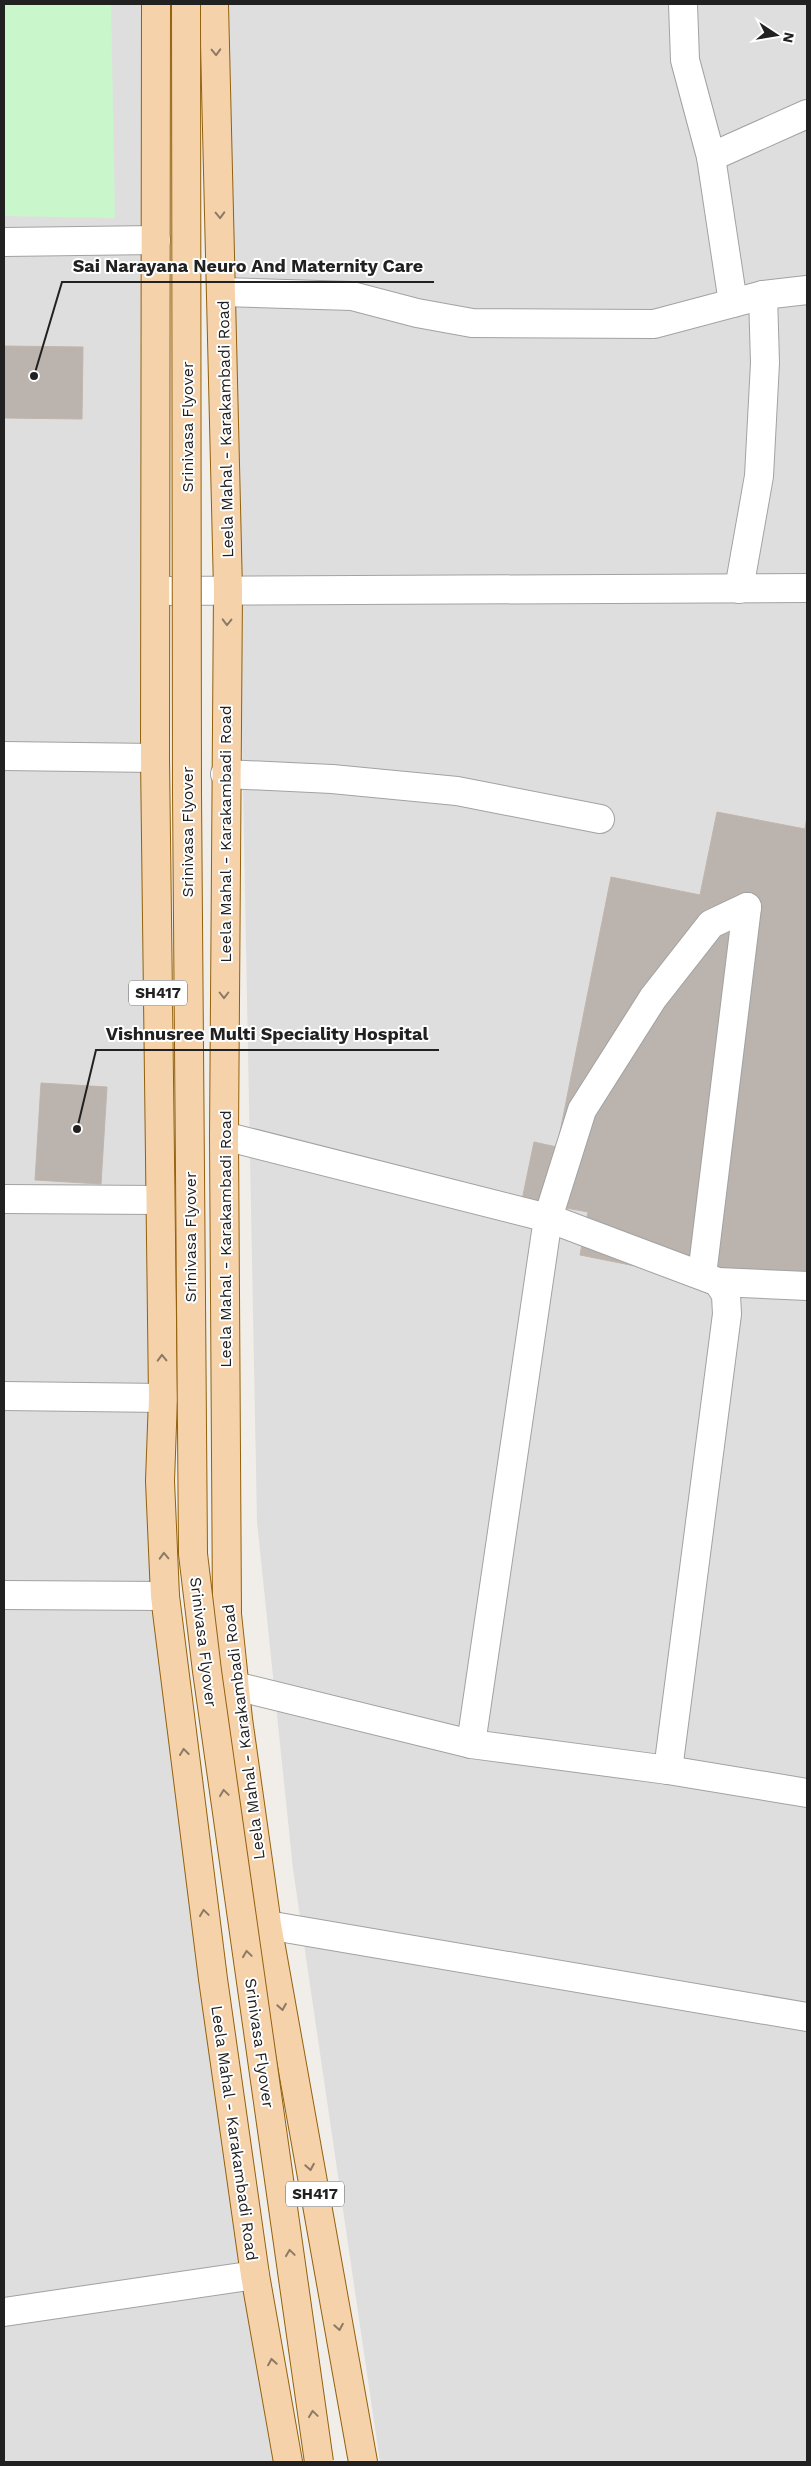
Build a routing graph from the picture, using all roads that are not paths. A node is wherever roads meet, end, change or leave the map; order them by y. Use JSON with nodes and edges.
{"nodes":[{"id":1,"x":156,"y":4,"type":"edge"},
{"id":2,"x":186,"y":4,"type":"edge"},
{"id":3,"x":214,"y":4,"type":"edge"},
{"id":4,"x":684,"y":4,"type":"edge"},
{"id":5,"x":807,"y":114,"type":"edge"},
{"id":6,"x":711,"y":157,"type":"junction"},
{"id":7,"x":156,"y":240,"type":"junction"},
{"id":8,"x":4,"y":242,"type":"edge"},
{"id":9,"x":807,"y":290,"type":"edge"},
{"id":10,"x":222,"y":292,"type":"junction"},
{"id":11,"x":762,"y":295,"type":"junction"},
{"id":12,"x":733,"y":303,"type":"junction"},
{"id":13,"x":807,"y":588,"type":"edge"},
{"id":14,"x":739,"y":589,"type":"junction"},
{"id":15,"x":228,"y":590,"type":"junction"},
{"id":16,"x":156,"y":591,"type":"junction"},
{"id":17,"x":4,"y":756,"type":"edge"},
{"id":18,"x":155,"y":758,"type":"junction"},
{"id":19,"x":225,"y":774,"type":"junction"},
{"id":20,"x":600,"y":819,"type":"dead end"},
{"id":21,"x":224,"y":1136,"type":"junction"},
{"id":22,"x":4,"y":1199,"type":"edge"},
{"id":23,"x":160,"y":1200,"type":"junction"},
{"id":24,"x":548,"y":1218,"type":"junction"},
{"id":25,"x":710,"y":1279,"type":"junction"},
{"id":26,"x":807,"y":1286,"type":"edge"},
{"id":27,"x":4,"y":1396,"type":"edge"},
{"id":28,"x":162,"y":1398,"type":"junction"},
{"id":29,"x":4,"y":1595,"type":"edge"},
{"id":30,"x":165,"y":1596,"type":"junction"},
{"id":31,"x":235,"y":1686,"type":"junction"},
{"id":32,"x":471,"y":1744,"type":"junction"},
{"id":33,"x":668,"y":1770,"type":"junction"},
{"id":34,"x":807,"y":1792,"type":"edge"},
{"id":35,"x":267,"y":1925,"type":"junction"},
{"id":36,"x":807,"y":2017,"type":"edge"},
{"id":37,"x":256,"y":2274,"type":"junction"},
{"id":38,"x":4,"y":2312,"type":"edge"},
{"id":39,"x":288,"y":2462,"type":"edge"},
{"id":40,"x":319,"y":2462,"type":"edge"},
{"id":41,"x":363,"y":2462,"type":"edge"}],
"edges":[{"from":1,"to":7,"type":"main road","name":"Leela Mahal - Karakambadi Road","number":"SH417"},
{"from":40,"to":2,"type":"main road","name":"Srinivasa Flyover","one_way":true,"bridge":true},
{"from":3,"to":10,"type":"main road","name":"Leela Mahal - Karakambadi Road","number":"SH417","one_way":true},
{"from":4,"to":6,"type":"street"},
{"from":5,"to":6,"type":"street"},
{"from":6,"to":12,"type":"street"},
{"from":7,"to":8,"type":"street"},
{"from":7,"to":16,"type":"main road","name":"Leela Mahal - Karakambadi Road","number":"SH417"},
{"from":9,"to":11,"type":"street"},
{"from":10,"to":12,"type":"street"},
{"from":10,"to":15,"type":"main road","name":"Leela Mahal - Karakambadi Road","number":"SH417"},
{"from":11,"to":12,"type":"street"},
{"from":11,"to":14,"type":"street"},
{"from":13,"to":14,"type":"street"},
{"from":14,"to":15,"type":"street"},
{"from":15,"to":16,"type":"street"},
{"from":15,"to":19,"type":"main road","name":"Leela Mahal - Karakambadi Road","number":"SH417","one_way":true},
{"from":16,"to":18,"type":"main road","name":"Leela Mahal - Karakambadi Road","number":"SH417"},
{"from":17,"to":18,"type":"street"},
{"from":18,"to":23,"type":"main road","name":"Leela Mahal - Karakambadi Road","number":"SH417"},
{"from":19,"to":20,"type":"street"},
{"from":19,"to":21,"type":"main road","name":"Leela Mahal - Karakambadi Road","number":"SH417","one_way":true},
{"from":21,"to":24,"type":"street"},
{"from":21,"to":31,"type":"main road","name":"Leela Mahal - Karakambadi Road","number":"SH417"},
{"from":22,"to":23,"type":"street"},
{"from":28,"to":23,"type":"main road","name":"Leela Mahal - Karakambadi Road","number":"SH417","one_way":true},
{"from":24,"to":25,"type":"street"},
{"from":24,"to":25,"type":"street"},
{"from":24,"to":32,"type":"street"},
{"from":25,"to":26,"type":"street"},
{"from":25,"to":33,"type":"street"},
{"from":27,"to":28,"type":"street"},
{"from":30,"to":28,"type":"main road","name":"Leela Mahal - Karakambadi Road","number":"SH417","one_way":true},
{"from":29,"to":30,"type":"street"},
{"from":37,"to":30,"type":"main road","name":"Leela Mahal - Karakambadi Road","number":"SH417","one_way":true},
{"from":31,"to":32,"type":"street"},
{"from":31,"to":35,"type":"main road","name":"Leela Mahal - Karakambadi Road","number":"SH417"},
{"from":32,"to":33,"type":"street"},
{"from":33,"to":34,"type":"street"},
{"from":35,"to":36,"type":"street"},
{"from":35,"to":41,"type":"main road","name":"Leela Mahal - Karakambadi Road","number":"SH417","one_way":true},
{"from":37,"to":38,"type":"street"},
{"from":39,"to":37,"type":"main road","name":"Leela Mahal - Karakambadi Road","number":"SH417","one_way":true}]}
